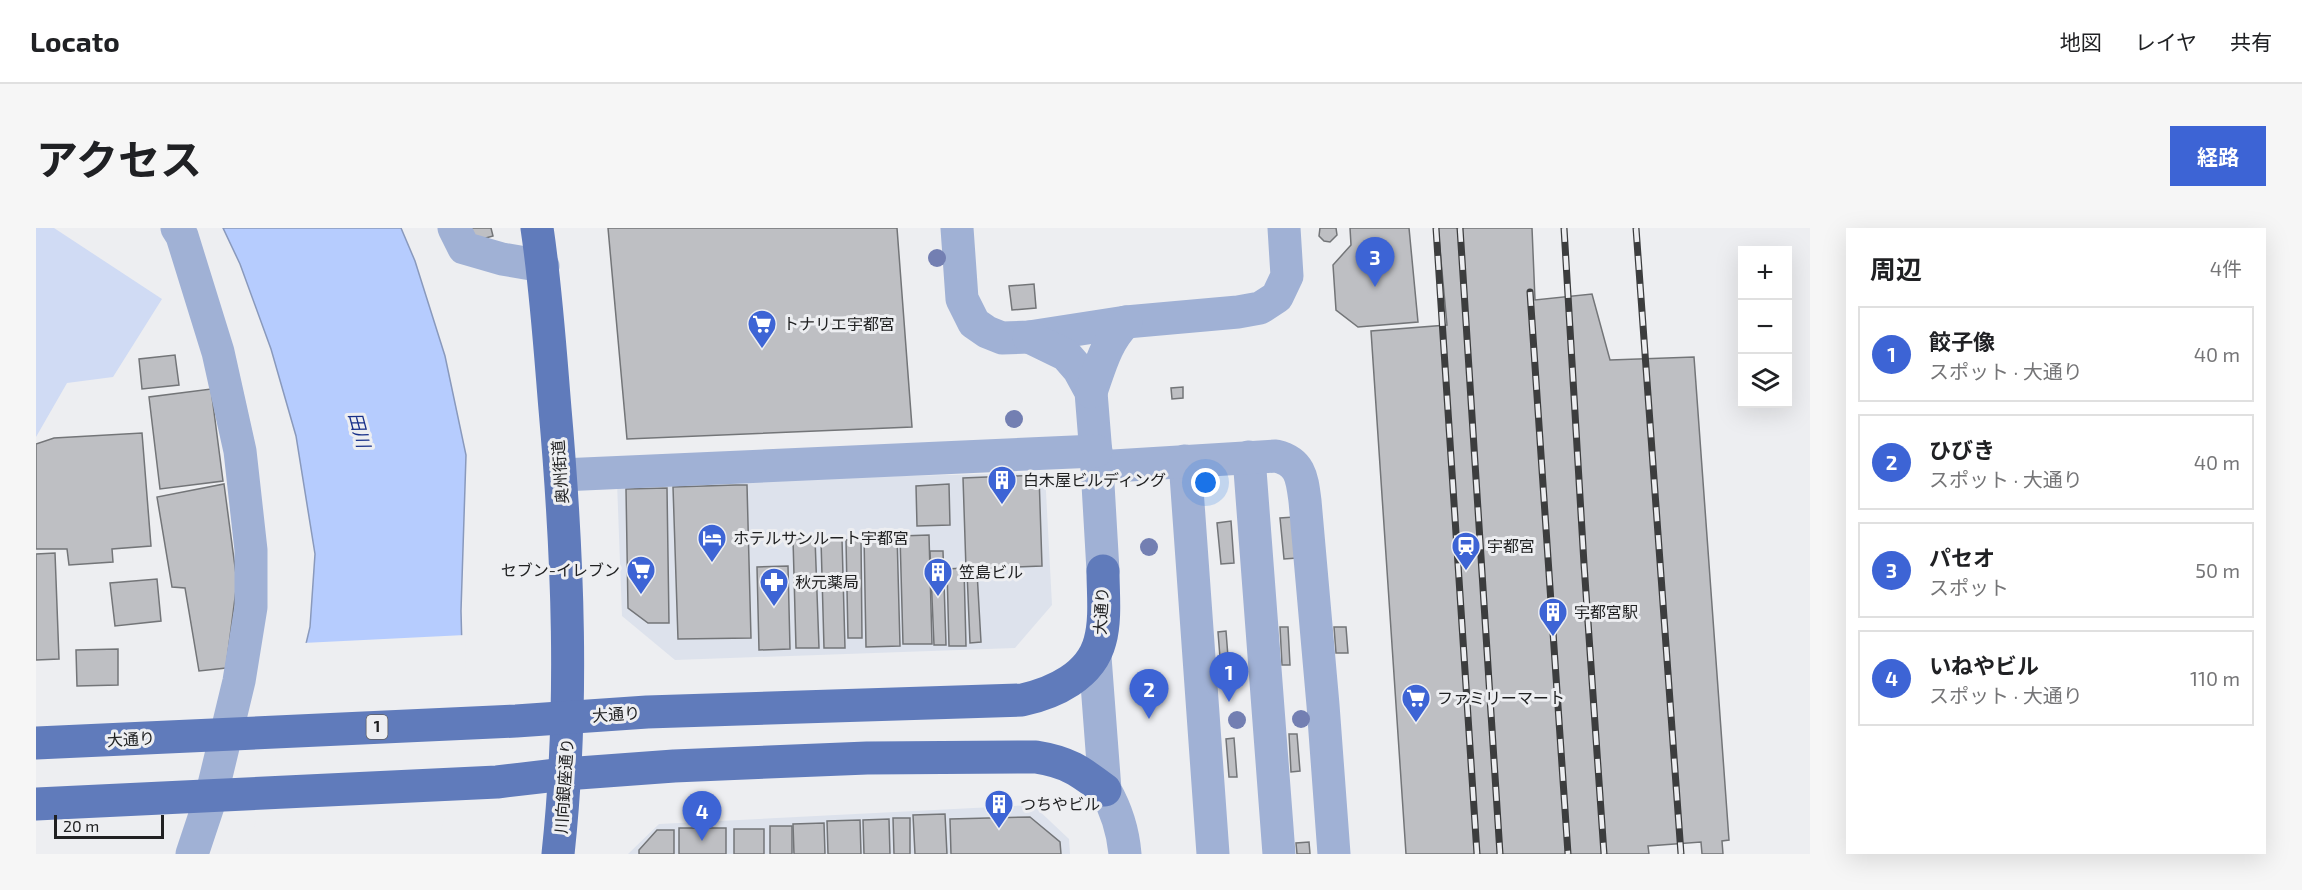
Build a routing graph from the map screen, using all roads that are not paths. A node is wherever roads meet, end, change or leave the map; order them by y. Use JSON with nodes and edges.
{"nodes":[{"id":1,"x":177,"y":228,"type":"edge"},
{"id":2,"x":454,"y":228,"type":"edge"},
{"id":3,"x":537,"y":228,"type":"edge"},
{"id":4,"x":957,"y":228,"type":"edge"},
{"id":5,"x":1284,"y":228,"type":"edge"},
{"id":6,"x":543,"y":267,"type":"junction"},
{"id":7,"x":1126,"y":322,"type":"junction"},
{"id":8,"x":1029,"y":337,"type":"junction"},
{"id":9,"x":1090,"y":392,"type":"junction"},
{"id":10,"x":1249,"y":457,"type":"junction"},
{"id":11,"x":1097,"y":459,"type":"junction"},
{"id":12,"x":1185,"y":461,"type":"junction"},
{"id":13,"x":561,"y":475,"type":"junction"},
{"id":14,"x":1103,"y":571,"type":"joint"},
{"id":15,"x":1095,"y":657,"type":"junction"},
{"id":16,"x":568,"y":717,"type":"junction"},
{"id":17,"x":232,"y":734,"type":"junction"},
{"id":18,"x":36,"y":743,"type":"edge"},
{"id":19,"x":565,"y":774,"type":"junction"},
{"id":20,"x":1105,"y":790,"type":"junction"},
{"id":21,"x":217,"y":796,"type":"junction"},
{"id":22,"x":36,"y":804,"type":"edge"},
{"id":23,"x":192,"y":854,"type":"edge"},
{"id":24,"x":558,"y":854,"type":"edge"},
{"id":25,"x":1125,"y":854,"type":"edge"},
{"id":26,"x":1213,"y":854,"type":"edge"},
{"id":27,"x":1279,"y":854,"type":"edge"},
{"id":28,"x":1334,"y":854,"type":"edge"}],
"edges":[{"from":1,"to":17,"type":"street"},
{"from":2,"to":6,"type":"street"},
{"from":3,"to":6,"type":"main road","name":"奥州街道"},
{"from":4,"to":8,"type":"street"},
{"from":5,"to":7,"type":"street"},
{"from":6,"to":13,"type":"main road","name":"奥州街道"},
{"from":7,"to":8,"type":"street"},
{"from":7,"to":9,"type":"street"},
{"from":8,"to":9,"type":"street"},
{"from":9,"to":11,"type":"street"},
{"from":10,"to":12,"type":"street"},
{"from":10,"to":27,"type":"street"},
{"from":10,"to":28,"type":"street"},
{"from":11,"to":12,"type":"street"},
{"from":11,"to":13,"type":"street"},
{"from":11,"to":14,"type":"street"},
{"from":12,"to":26,"type":"street"},
{"from":13,"to":16,"type":"main road","name":"奥州街道"},
{"from":14,"to":15,"type":"main road","name":"大通り"},
{"from":15,"to":16,"type":"main road","name":"大通り"},
{"from":15,"to":20,"type":"street"},
{"from":16,"to":17,"type":"main road","name":"大通り","number":"1"},
{"from":16,"to":19,"type":"main road","name":"川向銀座通り"},
{"from":17,"to":18,"type":"main road","name":"大通り","number":"1"},
{"from":17,"to":21,"type":"street"},
{"from":19,"to":20,"type":"main road"},
{"from":19,"to":21,"type":"main road"},
{"from":19,"to":24,"type":"main road","name":"川向銀座通り"},
{"from":20,"to":25,"type":"street"},
{"from":21,"to":22,"type":"main road"},
{"from":21,"to":23,"type":"street"}]}
